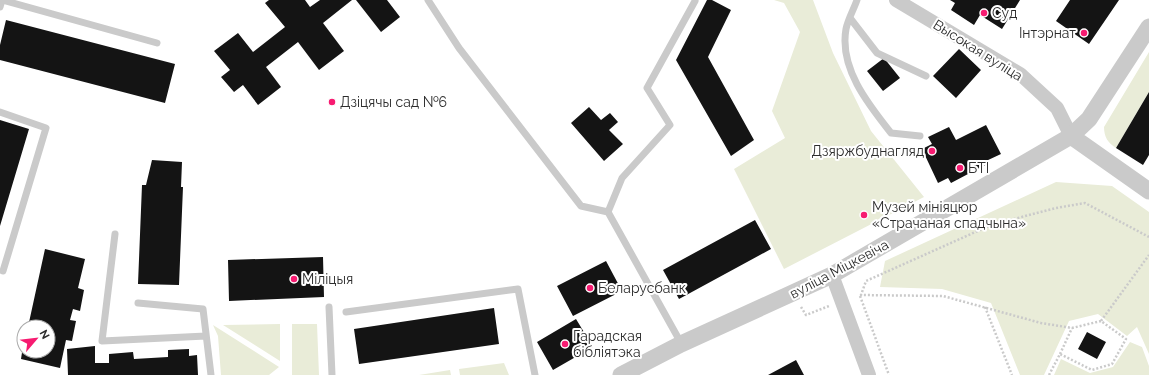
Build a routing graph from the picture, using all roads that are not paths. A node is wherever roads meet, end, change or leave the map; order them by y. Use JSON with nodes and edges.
{"nodes":[{"id":1,"x":428,"y":0,"type":"edge"},
{"id":2,"x":695,"y":0,"type":"edge"},
{"id":3,"x":857,"y":0,"type":"edge"},
{"id":4,"x":896,"y":0,"type":"edge"},
{"id":5,"x":0,"y":7,"type":"edge"},
{"id":6,"x":850,"y":18,"type":"junction"},
{"id":7,"x":1149,"y":27,"type":"edge"},
{"id":8,"x":157,"y":43,"type":"dead end"},
{"id":9,"x":926,"y":76,"type":"dead end"},
{"id":10,"x":0,"y":112,"type":"edge"},
{"id":11,"x":920,"y":136,"type":"dead end"},
{"id":12,"x":1071,"y":136,"type":"junction"},
{"id":13,"x":1149,"y":191,"type":"edge"},
{"id":14,"x":608,"y":212,"type":"junction"},
{"id":15,"x":115,"y":234,"type":"dead end"},
{"id":16,"x":3,"y":271,"type":"dead end"},
{"id":17,"x":832,"y":275,"type":"junction"},
{"id":18,"x":138,"y":304,"type":"dead end"},
{"id":19,"x":329,"y":307,"type":"dead end"},
{"id":20,"x":346,"y":312,"type":"dead end"},
{"id":21,"x":206,"y":336,"type":"junction"},
{"id":22,"x":681,"y":344,"type":"junction"},
{"id":23,"x":211,"y":375,"type":"edge"},
{"id":24,"x":332,"y":375,"type":"edge"},
{"id":25,"x":535,"y":375,"type":"edge"},
{"id":26,"x":621,"y":375,"type":"edge"},
{"id":27,"x":869,"y":375,"type":"edge"}],
"edges":[{"from":1,"to":14,"type":"lane"},
{"from":2,"to":14,"type":"lane"},
{"from":3,"to":6,"type":"lane"},
{"from":4,"to":12,"type":"street","name":"Высокая вуліца"},
{"from":5,"to":8,"type":"lane"},
{"from":6,"to":9,"type":"lane"},
{"from":6,"to":11,"type":"lane"},
{"from":7,"to":12,"type":"street"},
{"from":10,"to":16,"type":"lane"},
{"from":12,"to":13,"type":"street"},
{"from":12,"to":17,"type":"street","name":"вуліца Міцкевіча"},
{"from":14,"to":22,"type":"lane"},
{"from":15,"to":21,"type":"lane"},
{"from":17,"to":22,"type":"street","name":"вуліца Міцкевіча"},
{"from":17,"to":27,"type":"street"},
{"from":18,"to":21,"type":"lane"},
{"from":19,"to":24,"type":"lane"},
{"from":20,"to":25,"type":"lane"},
{"from":21,"to":23,"type":"lane"},
{"from":22,"to":26,"type":"street","name":"вуліца Міцкевіча"}]}
